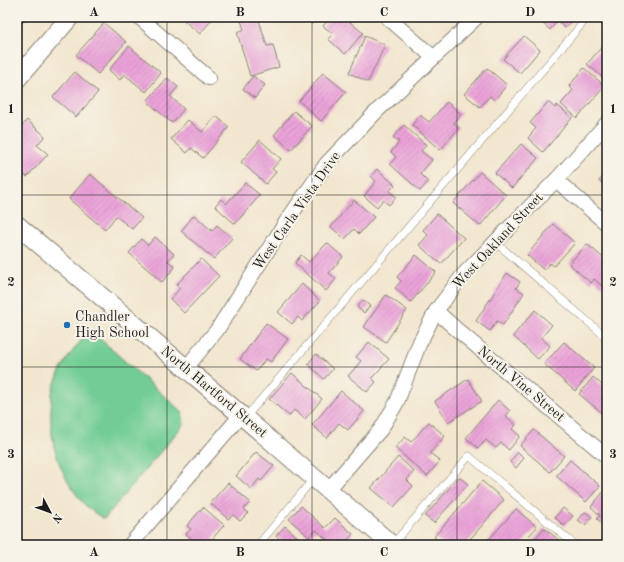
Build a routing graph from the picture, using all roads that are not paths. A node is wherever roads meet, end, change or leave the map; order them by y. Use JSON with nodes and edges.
{"nodes":[{"id":1,"x":70,"y":17,"type":"edge"},
{"id":2,"x":139,"y":17,"type":"edge"},
{"id":3,"x":387,"y":17,"type":"edge"},
{"id":4,"x":477,"y":17,"type":"edge"},
{"id":5,"x":588,"y":17,"type":"edge"},
{"id":6,"x":433,"y":58,"type":"junction"},
{"id":7,"x":21,"y":72,"type":"edge"},
{"id":8,"x":209,"y":78,"type":"dead end"},
{"id":9,"x":607,"y":123,"type":"edge"},
{"id":10,"x":556,"y":180,"type":"junction"},
{"id":11,"x":607,"y":224,"type":"edge"},
{"id":12,"x":17,"y":225,"type":"edge"},
{"id":13,"x":495,"y":242,"type":"junction"},
{"id":14,"x":436,"y":311,"type":"junction"},
{"id":15,"x":607,"y":338,"type":"edge"},
{"id":16,"x":186,"y":368,"type":"junction"},
{"id":17,"x":243,"y":416,"type":"junction"},
{"id":18,"x":607,"y":457,"type":"edge"},
{"id":19,"x":314,"y":478,"type":"junction"},
{"id":20,"x":328,"y":490,"type":"junction"},
{"id":21,"x":130,"y":545,"type":"edge"},
{"id":22,"x":258,"y":545,"type":"edge"},
{"id":23,"x":392,"y":545,"type":"edge"},
{"id":24,"x":575,"y":545,"type":"edge"}],
"edges":[{"from":1,"to":7,"type":"street"},
{"from":2,"to":8,"type":"street"},
{"from":3,"to":6,"type":"street"},
{"from":4,"to":6,"type":"street","name":"West Carla Vista Drive"},
{"from":5,"to":17,"type":"lane"},
{"from":6,"to":16,"type":"street","name":"West Carla Vista Drive"},
{"from":9,"to":10,"type":"street","name":"West Oakland Street"},
{"from":10,"to":11,"type":"street"},
{"from":10,"to":13,"type":"street","name":"West Oakland Street"},
{"from":12,"to":16,"type":"street","name":"North Hartford Street"},
{"from":13,"to":14,"type":"street","name":"West Oakland Street"},
{"from":13,"to":15,"type":"lane"},
{"from":14,"to":18,"type":"street","name":"North Vine Street"},
{"from":14,"to":20,"type":"street","name":"West Oakland Street"},
{"from":16,"to":17,"type":"street","name":"North Hartford Street"},
{"from":17,"to":19,"type":"street","name":"North Hartford Street"},
{"from":17,"to":21,"type":"street"},
{"from":19,"to":20,"type":"street","name":"North Hartford Street"},
{"from":19,"to":22,"type":"lane"},
{"from":20,"to":23,"type":"street","name":"North Hartford Street"},
{"from":23,"to":24,"type":"lane"}]}
